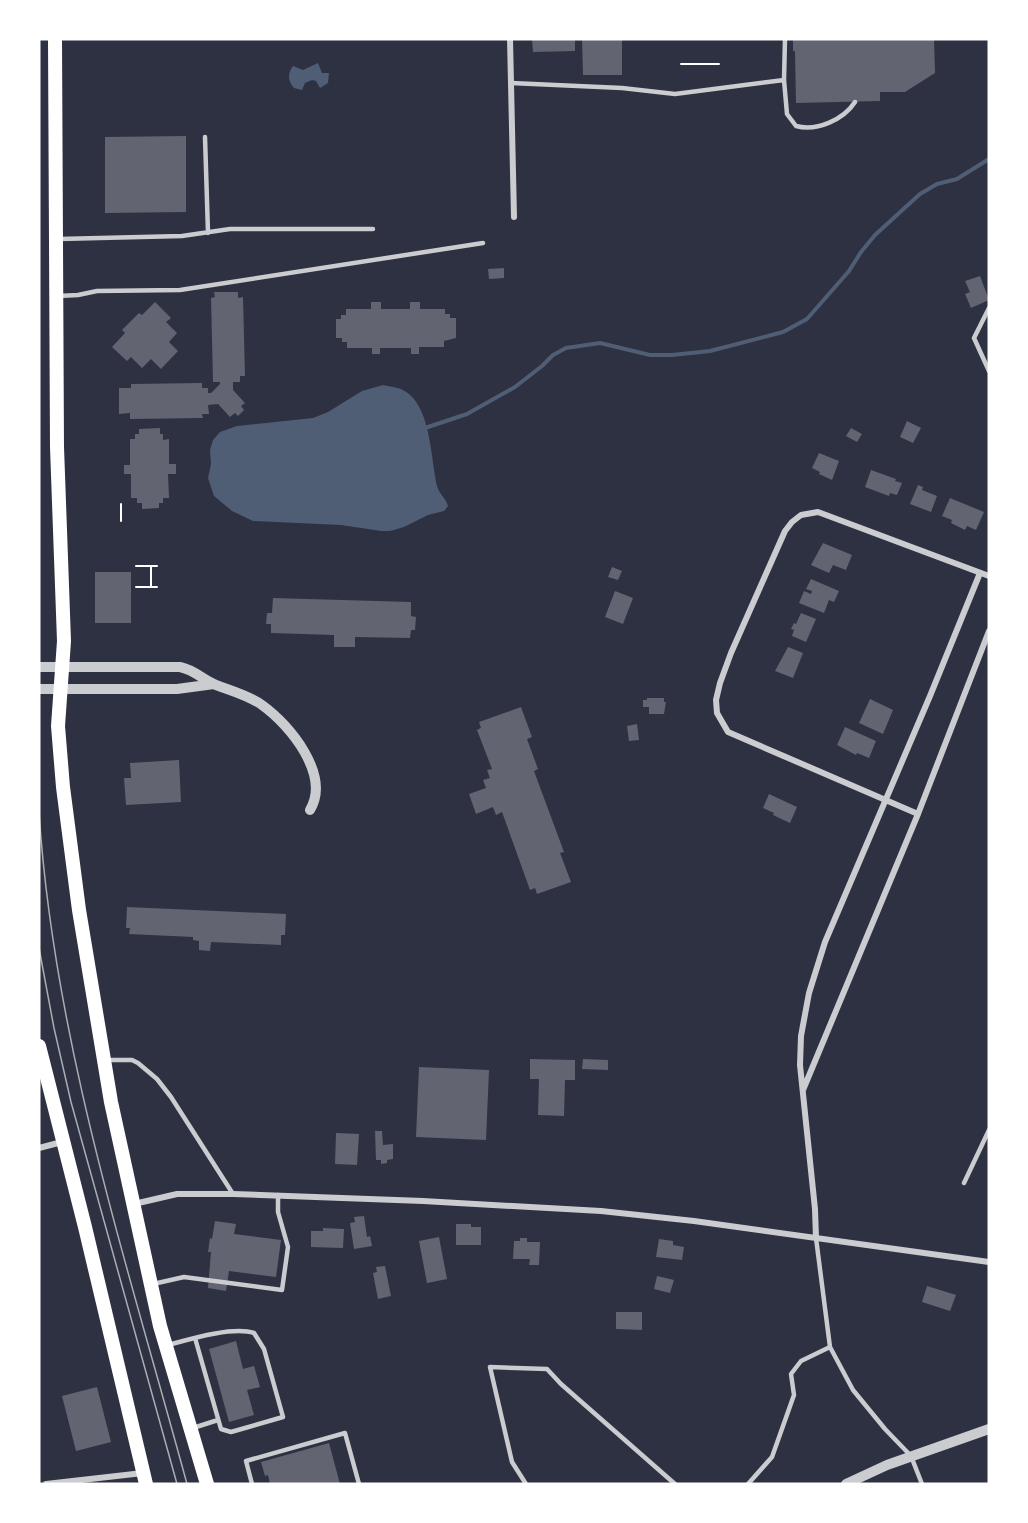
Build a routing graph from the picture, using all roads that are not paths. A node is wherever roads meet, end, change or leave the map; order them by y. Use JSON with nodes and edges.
{"nodes":[{"id":1,"x":55,"y":39,"type":"edge"},
{"id":2,"x":510,"y":39,"type":"edge"},
{"id":3,"x":785,"y":39,"type":"edge"},
{"id":4,"x":784,"y":80,"type":"junction"},
{"id":5,"x":511,"y":83,"type":"junction"},
{"id":6,"x":855,"y":102,"type":"dead end"},
{"id":7,"x":205,"y":137,"type":"dead end"},
{"id":8,"x":514,"y":217,"type":"dead end"},
{"id":9,"x":373,"y":229,"type":"dead end"},
{"id":10,"x":208,"y":232,"type":"junction"},
{"id":11,"x":55,"y":239,"type":"junction"},
{"id":12,"x":483,"y":243,"type":"dead end"},
{"id":13,"x":56,"y":296,"type":"junction"},
{"id":14,"x":989,"y":308,"type":"edge"},
{"id":15,"x":989,"y":371,"type":"edge"},
{"id":16,"x":980,"y":573,"type":"junction"},
{"id":17,"x":989,"y":576,"type":"edge"},
{"id":18,"x":989,"y":631,"type":"edge"},
{"id":19,"x":39,"y":667,"type":"edge"},
{"id":20,"x":62,"y":667,"type":"junction"},
{"id":21,"x":214,"y":684,"type":"junction"},
{"id":22,"x":39,"y":689,"type":"edge"},
{"id":23,"x":60,"y":690,"type":"junction"},
{"id":24,"x":886,"y":800,"type":"junction"},
{"id":25,"x":310,"y":810,"type":"dead end"},
{"id":26,"x":918,"y":814,"type":"junction"},
{"id":27,"x":39,"y":1046,"type":"edge"},
{"id":28,"x":104,"y":1060,"type":"junction"},
{"id":29,"x":803,"y":1091,"type":"junction"},
{"id":30,"x":989,"y":1130,"type":"edge"},
{"id":31,"x":63,"y":1142,"type":"junction"},
{"id":32,"x":39,"y":1148,"type":"edge"},
{"id":33,"x":964,"y":1183,"type":"dead end"},
{"id":34,"x":233,"y":1194,"type":"junction"},
{"id":35,"x":278,"y":1195,"type":"junction"},
{"id":36,"x":132,"y":1204,"type":"junction"},
{"id":37,"x":816,"y":1238,"type":"junction"},
{"id":38,"x":989,"y":1262,"type":"edge"},
{"id":39,"x":151,"y":1285,"type":"junction"},
{"id":40,"x":195,"y":1338,"type":"junction"},
{"id":41,"x":166,"y":1346,"type":"junction"},
{"id":42,"x":830,"y":1347,"type":"junction"},
{"id":43,"x":218,"y":1420,"type":"junction"},
{"id":44,"x":190,"y":1429,"type":"junction"},
{"id":45,"x":989,"y":1429,"type":"edge"},
{"id":46,"x":911,"y":1456,"type":"junction"},
{"id":47,"x":145,"y":1478,"type":"edge"},
{"id":48,"x":45,"y":1484,"type":"edge"},
{"id":49,"x":207,"y":1484,"type":"edge"},
{"id":50,"x":252,"y":1484,"type":"edge"},
{"id":51,"x":359,"y":1484,"type":"edge"},
{"id":52,"x":526,"y":1484,"type":"edge"},
{"id":53,"x":675,"y":1484,"type":"edge"},
{"id":54,"x":748,"y":1484,"type":"edge"},
{"id":55,"x":846,"y":1484,"type":"edge"},
{"id":56,"x":922,"y":1484,"type":"edge"}],
"edges":[{"from":1,"to":11,"type":"main road"},
{"from":2,"to":5,"type":"street"},
{"from":3,"to":4,"type":"lane"},
{"from":4,"to":5,"type":"lane"},
{"from":4,"to":6,"type":"lane"},
{"from":5,"to":8,"type":"street"},
{"from":7,"to":10,"type":"lane"},
{"from":9,"to":10,"type":"lane"},
{"from":10,"to":11,"type":"lane"},
{"from":11,"to":13,"type":"main road"},
{"from":12,"to":13,"type":"lane"},
{"from":13,"to":20,"type":"main road"},
{"from":14,"to":15,"type":"lane"},
{"from":16,"to":17,"type":"street"},
{"from":16,"to":24,"type":"street"},
{"from":16,"to":24,"type":"street"},
{"from":18,"to":26,"type":"street"},
{"from":19,"to":20,"type":"street"},
{"from":20,"to":21,"type":"street"},
{"from":20,"to":23,"type":"main road"},
{"from":21,"to":23,"type":"street"},
{"from":21,"to":25,"type":"street"},
{"from":22,"to":23,"type":"street"},
{"from":23,"to":28,"type":"main road"},
{"from":24,"to":26,"type":"street"},
{"from":24,"to":29,"type":"street"},
{"from":26,"to":29,"type":"street"},
{"from":27,"to":31,"type":"main road"},
{"from":28,"to":34,"type":"lane"},
{"from":28,"to":36,"type":"main road"},
{"from":29,"to":37,"type":"street"},
{"from":30,"to":33,"type":"lane"},
{"from":31,"to":32,"type":"street"},
{"from":31,"to":47,"type":"main road"},
{"from":34,"to":35,"type":"street"},
{"from":34,"to":36,"type":"street"},
{"from":35,"to":37,"type":"street"},
{"from":35,"to":39,"type":"lane"},
{"from":36,"to":39,"type":"main road"},
{"from":37,"to":38,"type":"street"},
{"from":37,"to":42,"type":"lane"},
{"from":39,"to":41,"type":"main road"},
{"from":40,"to":41,"type":"lane"},
{"from":40,"to":43,"type":"lane"},
{"from":40,"to":43,"type":"lane"},
{"from":41,"to":44,"type":"main road"},
{"from":42,"to":46,"type":"lane"},
{"from":42,"to":54,"type":"lane"},
{"from":43,"to":44,"type":"lane"},
{"from":44,"to":49,"type":"main road"},
{"from":45,"to":46,"type":"street"},
{"from":46,"to":55,"type":"street"},
{"from":46,"to":56,"type":"lane"},
{"from":47,"to":48,"type":"street"},
{"from":50,"to":51,"type":"lane"},
{"from":52,"to":53,"type":"lane"}]}
